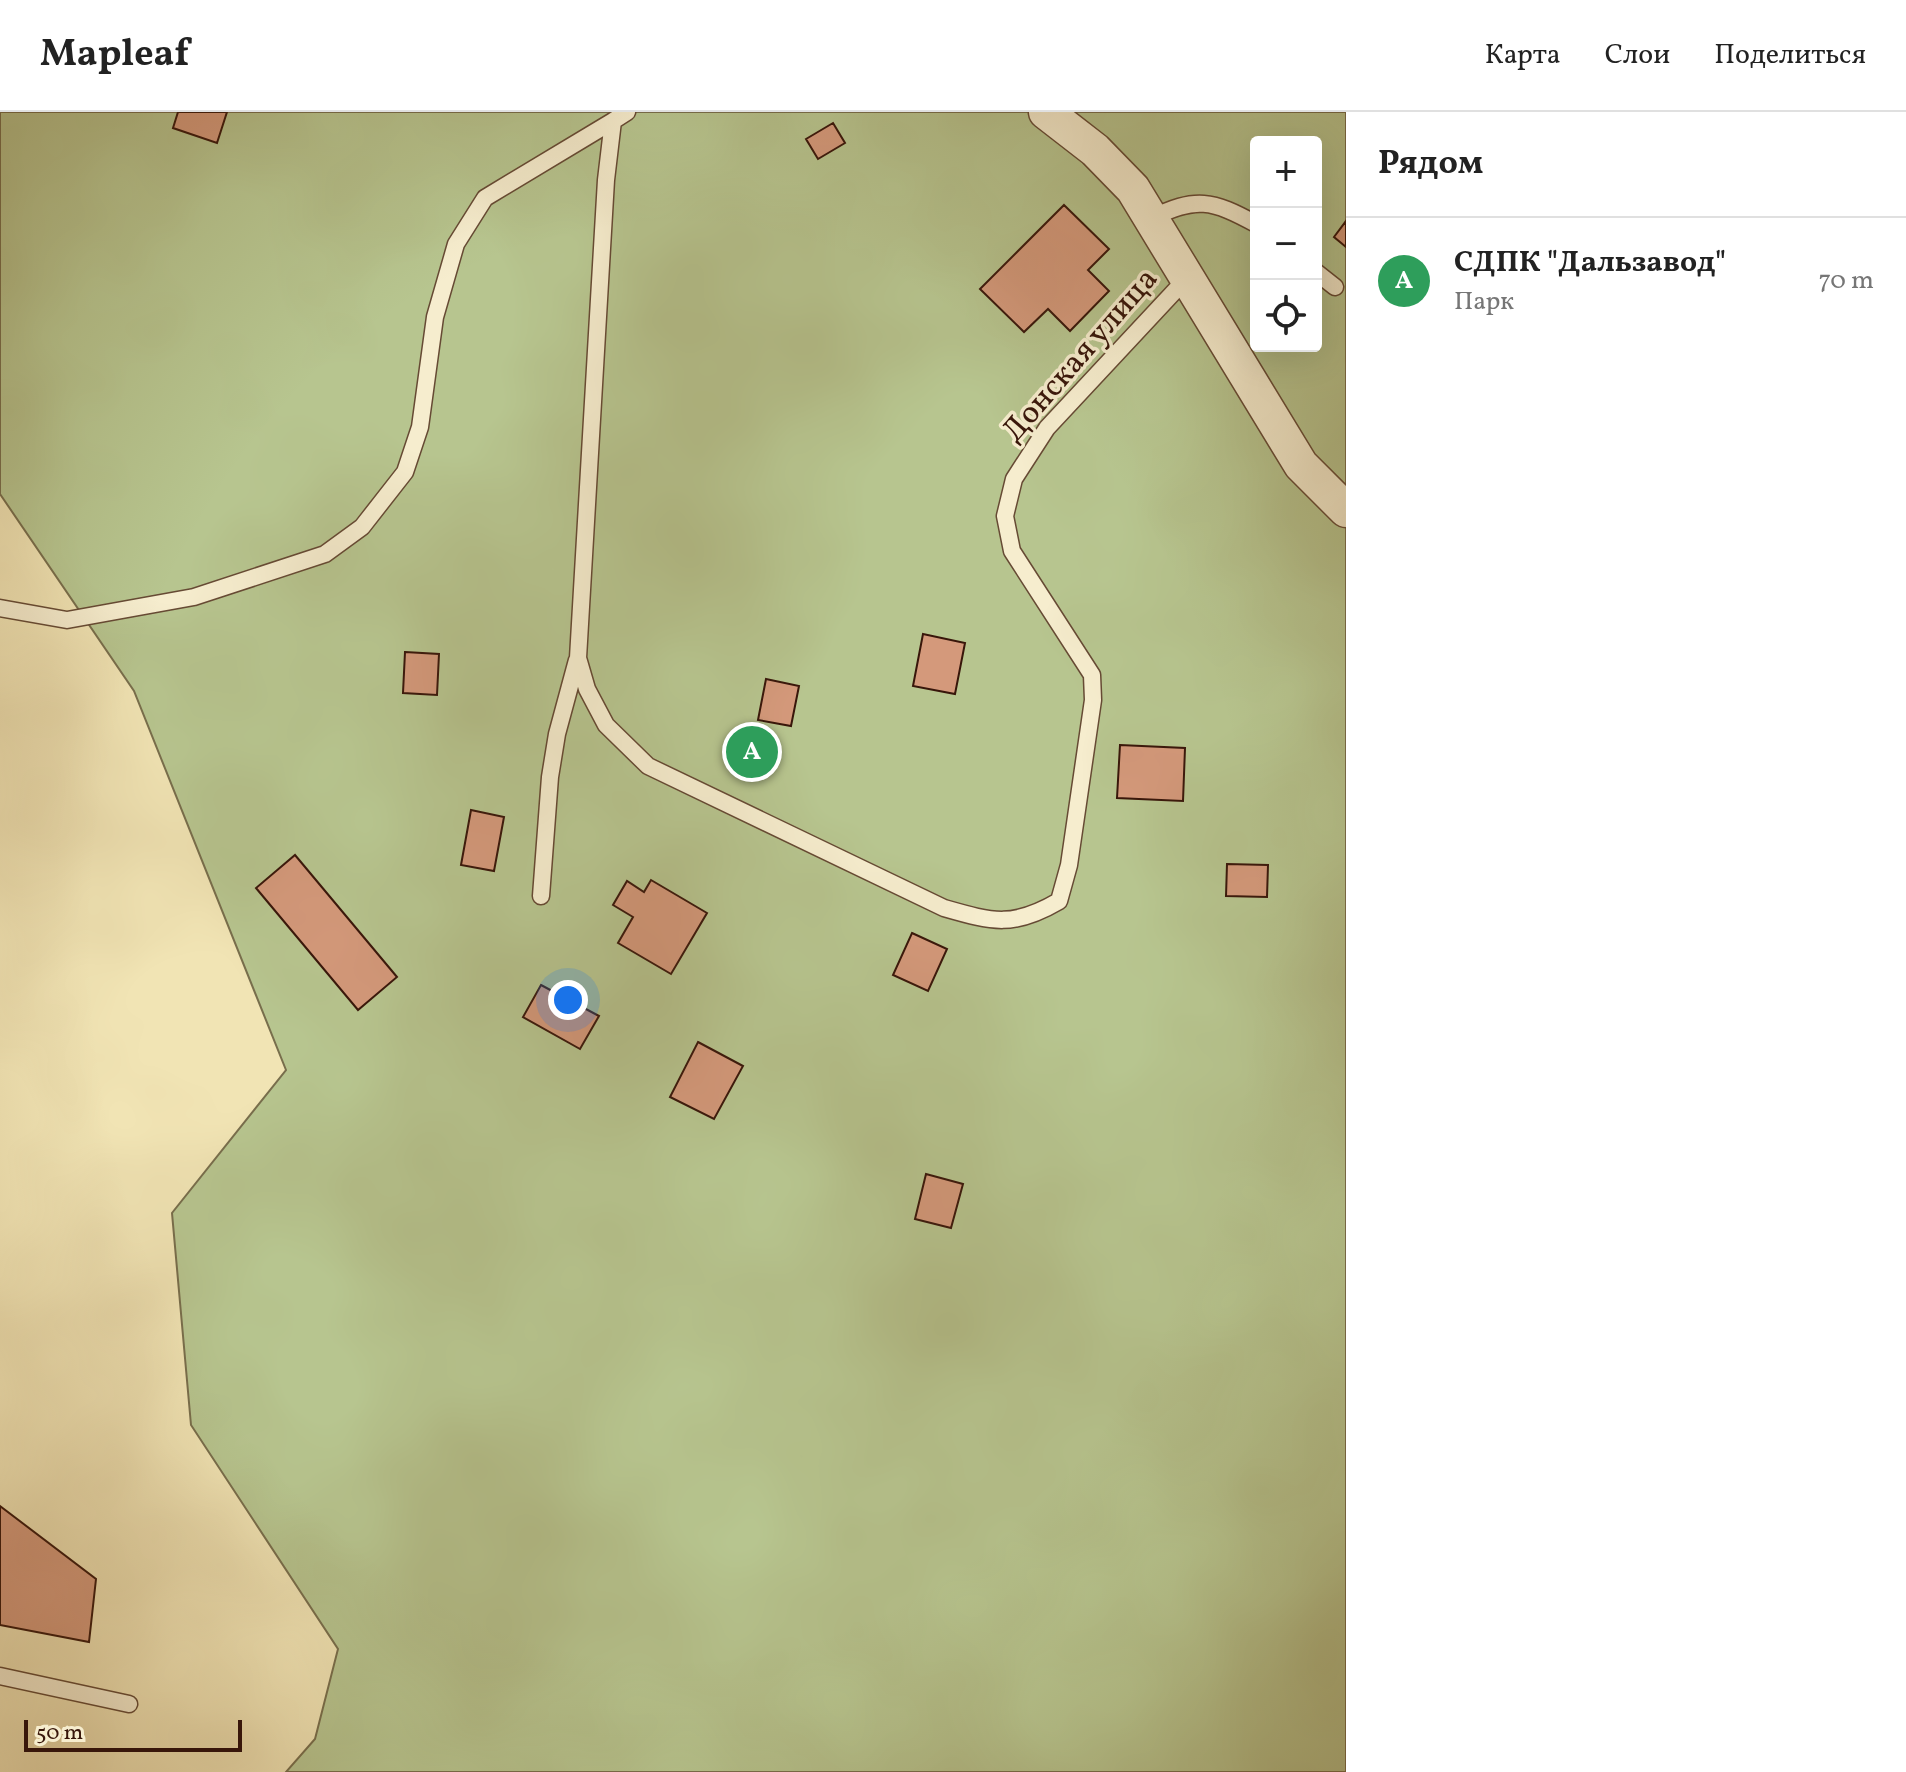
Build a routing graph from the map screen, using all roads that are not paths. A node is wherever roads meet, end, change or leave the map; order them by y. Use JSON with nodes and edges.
{"nodes":[{"id":1,"x":1046,"y":112,"type":"edge"},
{"id":2,"x":620,"y":117,"type":"edge"},
{"id":3,"x":1150,"y":219,"type":"junction"},
{"id":4,"x":1250,"y":221,"type":"edge"},
{"id":5,"x":1322,"y":277,"type":"edge"},
{"id":6,"x":1186,"y":279,"type":"junction"},
{"id":7,"x":1335,"y":287,"type":"dead end"},
{"id":8,"x":1346,"y":510,"type":"edge"},
{"id":9,"x":0,"y":608,"type":"edge"},
{"id":10,"x":578,"y":658,"type":"junction"},
{"id":11,"x":541,"y":896,"type":"dead end"},
{"id":12,"x":0,"y":1676,"type":"edge"},
{"id":13,"x":129,"y":1704,"type":"dead end"}],
"edges":[{"from":1,"to":3,"type":"street"},
{"from":2,"to":9,"type":"lane"},
{"from":2,"to":10,"type":"lane"},
{"from":3,"to":4,"type":"lane"},
{"from":3,"to":6,"type":"street"},
{"from":5,"to":7,"type":"lane"},
{"from":6,"to":8,"type":"street"},
{"from":6,"to":10,"type":"lane","name":"Донская улица"},
{"from":10,"to":11,"type":"lane"},
{"from":12,"to":13,"type":"lane"}]}
